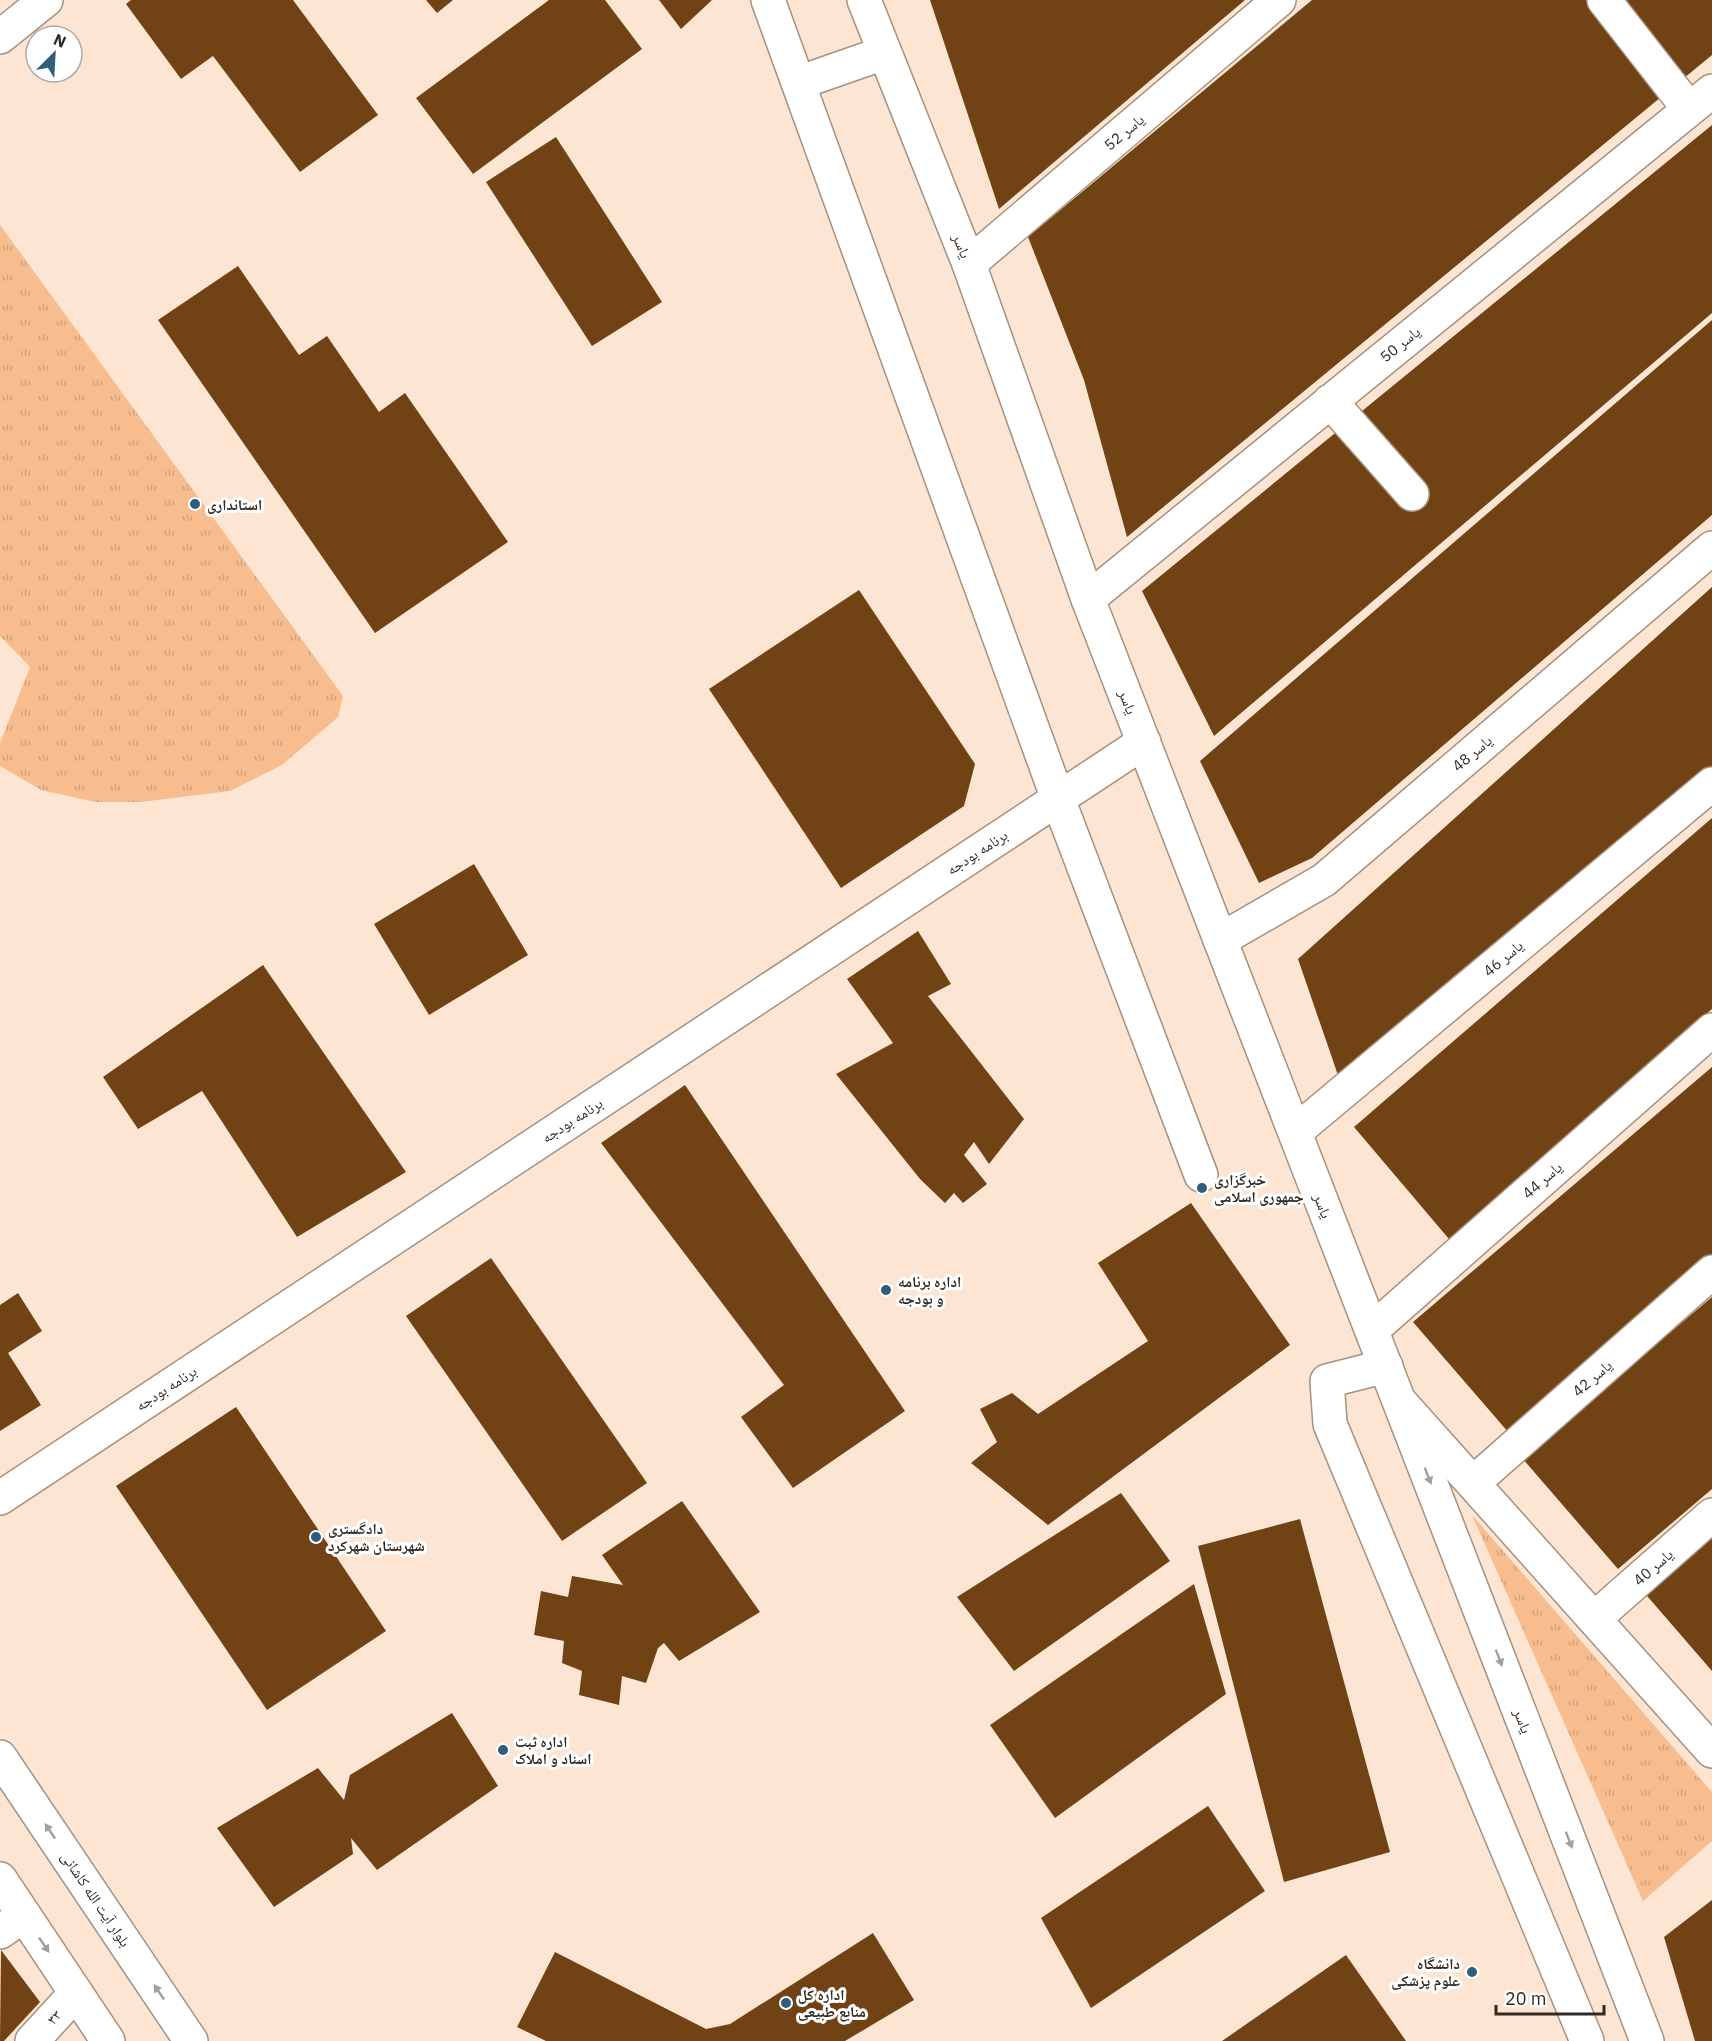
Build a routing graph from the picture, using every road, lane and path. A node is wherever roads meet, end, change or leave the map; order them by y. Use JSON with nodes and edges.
{"nodes":[{"id":1,"x":46,"y":0,"type":"edge"},
{"id":2,"x":768,"y":0,"type":"edge"},
{"id":3,"x":864,"y":0,"type":"edge"},
{"id":4,"x":1279,"y":0,"type":"edge"},
{"id":5,"x":1604,"y":0,"type":"edge"},
{"id":6,"x":0,"y":37,"type":"edge"},
{"id":7,"x":884,"y":53,"type":"junction"},
{"id":8,"x":798,"y":83,"type":"junction"},
{"id":9,"x":1701,"y":100,"type":"edge"},
{"id":10,"x":969,"y":264,"type":"junction"},
{"id":11,"x":1330,"y":401,"type":"junction"},
{"id":12,"x":1412,"y":494,"type":"dead end"},
{"id":13,"x":1712,"y":549,"type":"edge"},
{"id":14,"x":1088,"y":598,"type":"junction"},
{"id":15,"x":1143,"y":742,"type":"junction"},
{"id":16,"x":1712,"y":784,"type":"edge"},
{"id":17,"x":1058,"y":799,"type":"junction"},
{"id":18,"x":1220,"y":940,"type":"junction"},
{"id":19,"x":1712,"y":1030,"type":"edge"},
{"id":20,"x":1295,"y":1132,"type":"junction"},
{"id":21,"x":1201,"y":1175,"type":"dead end"},
{"id":22,"x":1712,"y":1272,"type":"edge"},
{"id":23,"x":1371,"y":1330,"type":"junction"},
{"id":24,"x":1386,"y":1366,"type":"junction"},
{"id":25,"x":1400,"y":1402,"type":"junction"},
{"id":26,"x":1473,"y":1483,"type":"junction"},
{"id":27,"x":0,"y":1498,"type":"edge"},
{"id":28,"x":1712,"y":1515,"type":"edge"},
{"id":29,"x":1594,"y":1619,"type":"junction"},
{"id":30,"x":1709,"y":1742,"type":"edge"},
{"id":31,"x":0,"y":1757,"type":"edge"},
{"id":32,"x":0,"y":1879,"type":"edge"},
{"id":33,"x":12,"y":1923,"type":"edge"},
{"id":34,"x":76,"y":1993,"type":"junction"},
{"id":35,"x":32,"y":2041,"type":"edge"},
{"id":36,"x":108,"y":2041,"type":"edge"},
{"id":37,"x":191,"y":2041,"type":"edge"},
{"id":38,"x":1587,"y":2041,"type":"edge"},
{"id":39,"x":1647,"y":2041,"type":"edge"}],
"edges":[{"from":1,"to":6,"type":"main road"},
{"from":2,"to":8,"type":"main road"},
{"from":3,"to":7,"type":"main road","name":"یاسر"},
{"from":4,"to":10,"type":"main road","name":"یاسر 52"},
{"from":5,"to":9,"type":"main road"},
{"from":7,"to":8,"type":"main road"},
{"from":7,"to":10,"type":"main road","name":"یاسر"},
{"from":8,"to":17,"type":"main road"},
{"from":9,"to":11,"type":"main road","name":"یاسر 50"},
{"from":10,"to":14,"type":"main road","name":"یاسر"},
{"from":11,"to":12,"type":"main road"},
{"from":11,"to":14,"type":"main road","name":"یاسر 50"},
{"from":13,"to":18,"type":"main road","name":"یاسر 48"},
{"from":14,"to":15,"type":"main road","name":"یاسر"},
{"from":15,"to":17,"type":"main road","name":"برنامه بودجه"},
{"from":15,"to":18,"type":"main road","name":"یاسر"},
{"from":16,"to":20,"type":"main road","name":"یاسر 46"},
{"from":17,"to":21,"type":"main road"},
{"from":17,"to":27,"type":"main road","name":"برنامه بودجه"},
{"from":18,"to":20,"type":"main road","name":"یاسر"},
{"from":19,"to":23,"type":"main road","name":"یاسر 44"},
{"from":20,"to":23,"type":"main road","name":"یاسر"},
{"from":22,"to":26,"type":"main road","name":"یاسر 42"},
{"from":23,"to":24,"type":"main road","name":"یاسر"},
{"from":24,"to":25,"type":"main road","name":"یاسر"},
{"from":24,"to":38,"type":"main road"},
{"from":25,"to":26,"type":"main road","name":"یاسر"},
{"from":25,"to":39,"type":"main road","name":"یاسر","one_way":true},
{"from":26,"to":29,"type":"main road","name":"یاسر"},
{"from":28,"to":29,"type":"main road","name":"یاسر 40"},
{"from":29,"to":30,"type":"main road","name":"یاسر"},
{"from":37,"to":31,"type":"main road","name":"بلوار آیت الله کاشانی","one_way":true},
{"from":32,"to":33,"type":"main road"},
{"from":33,"to":34,"type":"main road","one_way":true},
{"from":34,"to":35,"type":"main road","name":"۳۳"},
{"from":34,"to":36,"type":"main road"}]}
